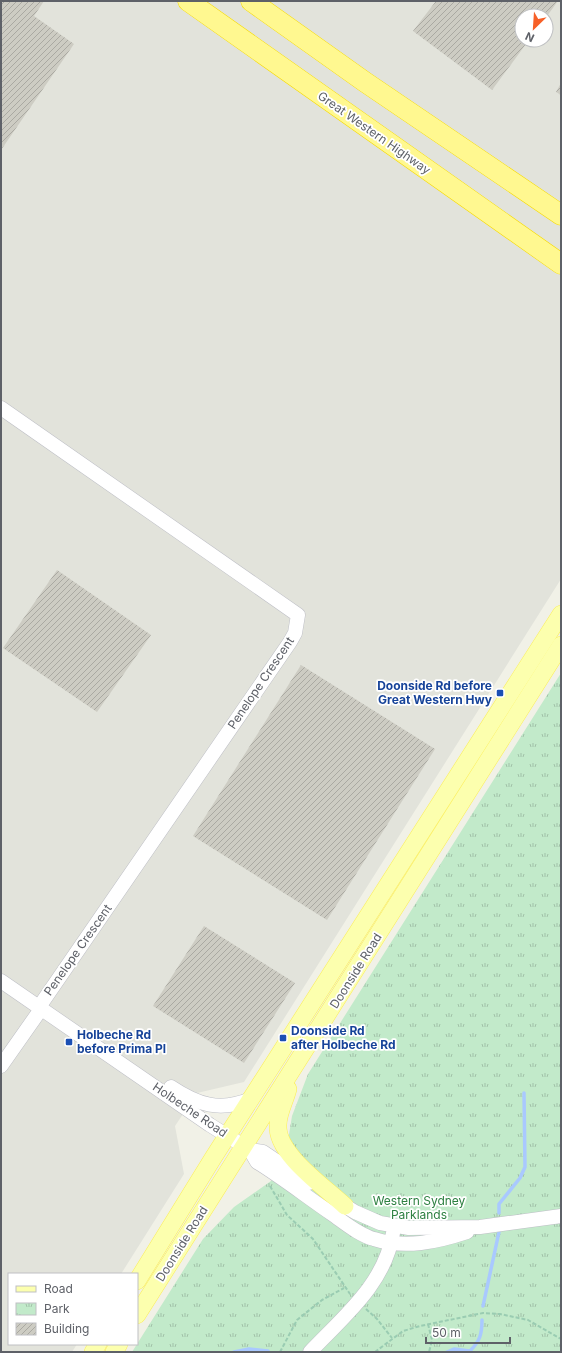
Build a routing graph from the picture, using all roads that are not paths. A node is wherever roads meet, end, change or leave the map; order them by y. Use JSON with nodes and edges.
{"nodes":[{"id":1,"x":188,"y":1,"type":"edge"},
{"id":2,"x":251,"y":1,"type":"edge"},
{"id":3,"x":561,"y":215,"type":"edge"},
{"id":4,"x":561,"y":264,"type":"edge"},
{"id":5,"x":2,"y":410,"type":"edge"},
{"id":6,"x":561,"y":614,"type":"edge"},
{"id":7,"x":561,"y":645,"type":"edge"},
{"id":8,"x":1,"y":981,"type":"edge"},
{"id":9,"x":40,"y":1008,"type":"junction"},
{"id":10,"x":1,"y":1066,"type":"edge"},
{"id":11,"x":294,"y":1070,"type":"junction"},
{"id":12,"x":136,"y":1073,"type":"junction"},
{"id":13,"x":251,"y":1099,"type":"junction"},
{"id":14,"x":228,"y":1136,"type":"junction"},
{"id":15,"x":247,"y":1148,"type":"junction"},
{"id":16,"x":345,"y":1206,"type":"junction"},
{"id":17,"x":561,"y":1216,"type":"edge"},
{"id":18,"x":394,"y":1226,"type":"junction"},
{"id":19,"x":480,"y":1227,"type":"junction"},
{"id":20,"x":391,"y":1243,"type":"junction"},
{"id":21,"x":138,"y":1279,"type":"edge"},
{"id":22,"x":138,"y":1314,"type":"edge"},
{"id":23,"x":310,"y":1352,"type":"edge"}],
"edges":[{"from":1,"to":4,"type":"highway","name":"Great Western Highway"},
{"from":2,"to":3,"type":"highway"},
{"from":5,"to":9,"type":"street","name":"Penelope Crescent"},
{"from":6,"to":13,"type":"main road","name":"Doonside Road"},
{"from":7,"to":11,"type":"main road","name":"Doonside Road"},
{"from":8,"to":9,"type":"street","name":"Holbeche Road"},
{"from":9,"to":10,"type":"street"},
{"from":9,"to":12,"type":"street","name":"Holbeche Road"},
{"from":11,"to":15,"type":"main road","name":"Doonside Road"},
{"from":11,"to":16,"type":"main road"},
{"from":12,"to":13,"type":"street","name":"Holbeche Road"},
{"from":12,"to":14,"type":"street","name":"Holbeche Road"},
{"from":13,"to":14,"type":"main road","name":"Doonside Road"},
{"from":14,"to":15,"type":"street","name":"Holbeche Road"},
{"from":14,"to":21,"type":"main road","name":"Doonside Road"},
{"from":15,"to":16,"type":"street"},
{"from":15,"to":20,"type":"street"},
{"from":15,"to":22,"type":"main road","name":"Doonside Road"},
{"from":16,"to":18,"type":"street"},
{"from":17,"to":19,"type":"street"},
{"from":18,"to":19,"type":"street"},
{"from":18,"to":20,"type":"street"},
{"from":19,"to":20,"type":"street"},
{"from":20,"to":23,"type":"street"}]}
